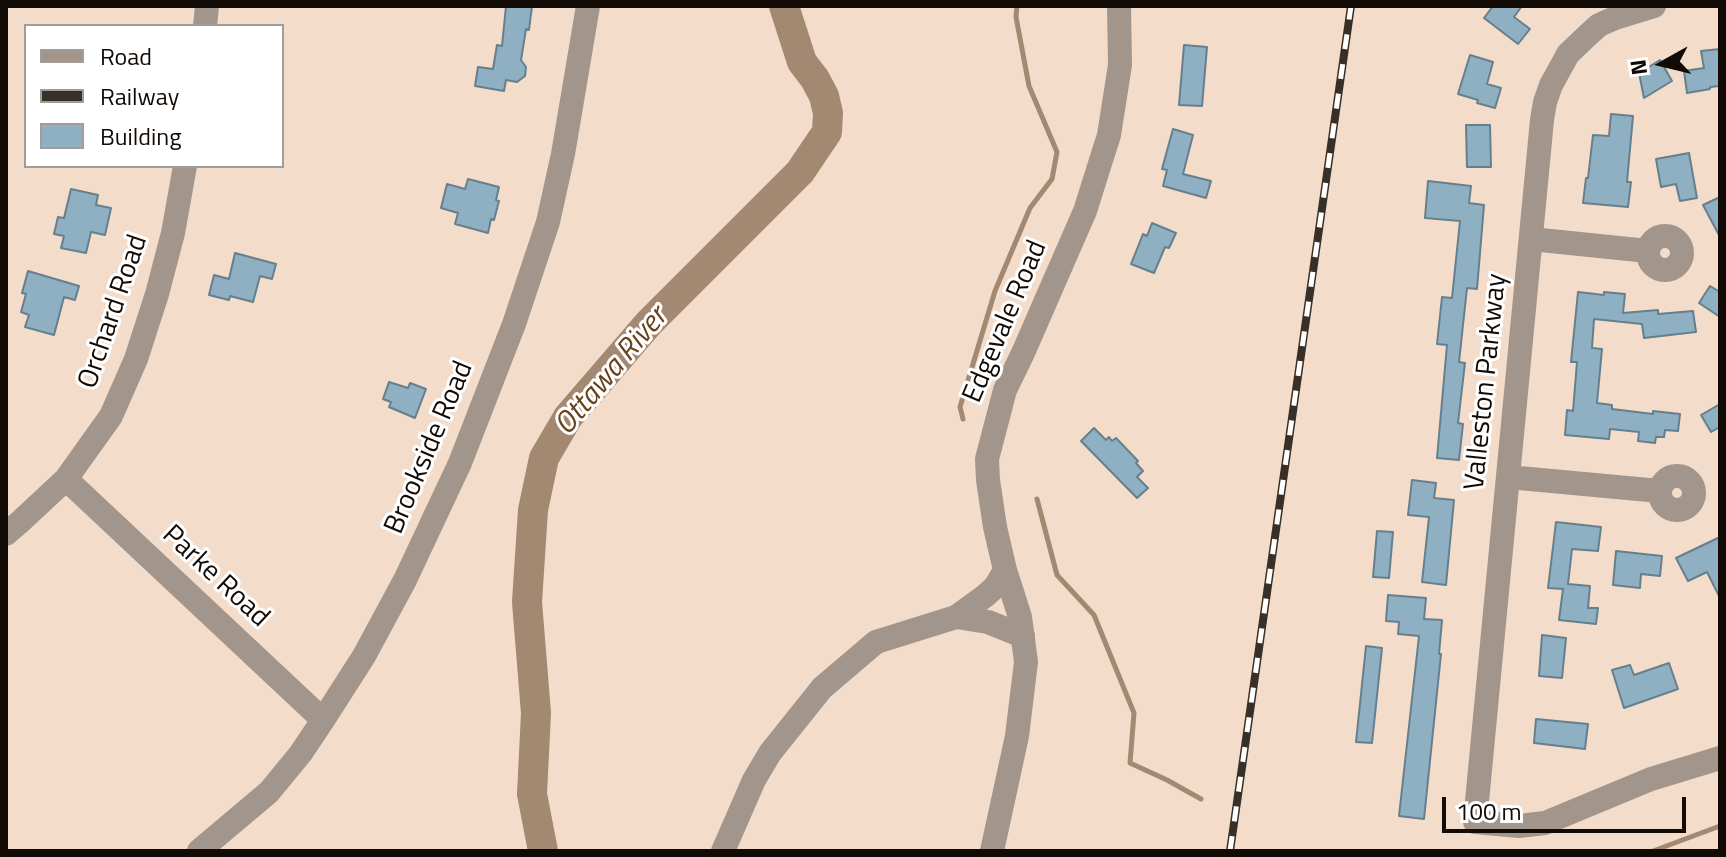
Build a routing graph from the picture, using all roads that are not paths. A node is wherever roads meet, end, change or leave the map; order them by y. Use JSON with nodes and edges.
{"nodes":[{"id":1,"x":588,"y":6,"type":"edge"},
{"id":2,"x":1119,"y":6,"type":"edge"},
{"id":3,"x":1654,"y":6,"type":"edge"},
{"id":4,"x":185,"y":168,"type":"edge"},
{"id":5,"x":1531,"y":239,"type":"junction"},
{"id":6,"x":1648,"y":251,"type":"dead end"},
{"id":7,"x":1508,"y":477,"type":"junction"},
{"id":8,"x":66,"y":479,"type":"junction"},
{"id":9,"x":1660,"y":491,"type":"dead end"},
{"id":10,"x":6,"y":534,"type":"edge"},
{"id":11,"x":1005,"y":570,"type":"junction"},
{"id":12,"x":956,"y":617,"type":"junction"},
{"id":13,"x":1023,"y":636,"type":"junction"},
{"id":14,"x":323,"y":720,"type":"junction"},
{"id":15,"x":1720,"y":758,"type":"edge"},
{"id":16,"x":199,"y":851,"type":"edge"},
{"id":17,"x":723,"y":851,"type":"edge"},
{"id":18,"x":992,"y":851,"type":"edge"}],
"edges":[{"from":1,"to":14,"type":"street","name":"Brookside Road"},
{"from":2,"to":11,"type":"street","name":"Edgevale Road"},
{"from":3,"to":5,"type":"street","name":"Valleston Parkway"},
{"from":4,"to":8,"type":"street","name":"Orchard Road"},
{"from":5,"to":6,"type":"street"},
{"from":5,"to":7,"type":"street","name":"Valleston Parkway"},
{"from":7,"to":9,"type":"street"},
{"from":7,"to":15,"type":"street","name":"Valleston Parkway"},
{"from":8,"to":10,"type":"street","name":"Orchard Road"},
{"from":8,"to":14,"type":"street","name":"Parke Road"},
{"from":11,"to":12,"type":"street"},
{"from":11,"to":13,"type":"street","name":"Edgevale Road"},
{"from":12,"to":13,"type":"street"},
{"from":12,"to":17,"type":"street"},
{"from":13,"to":18,"type":"street","name":"Edgevale Road"},
{"from":14,"to":16,"type":"street","name":"Brookside Road"}]}
